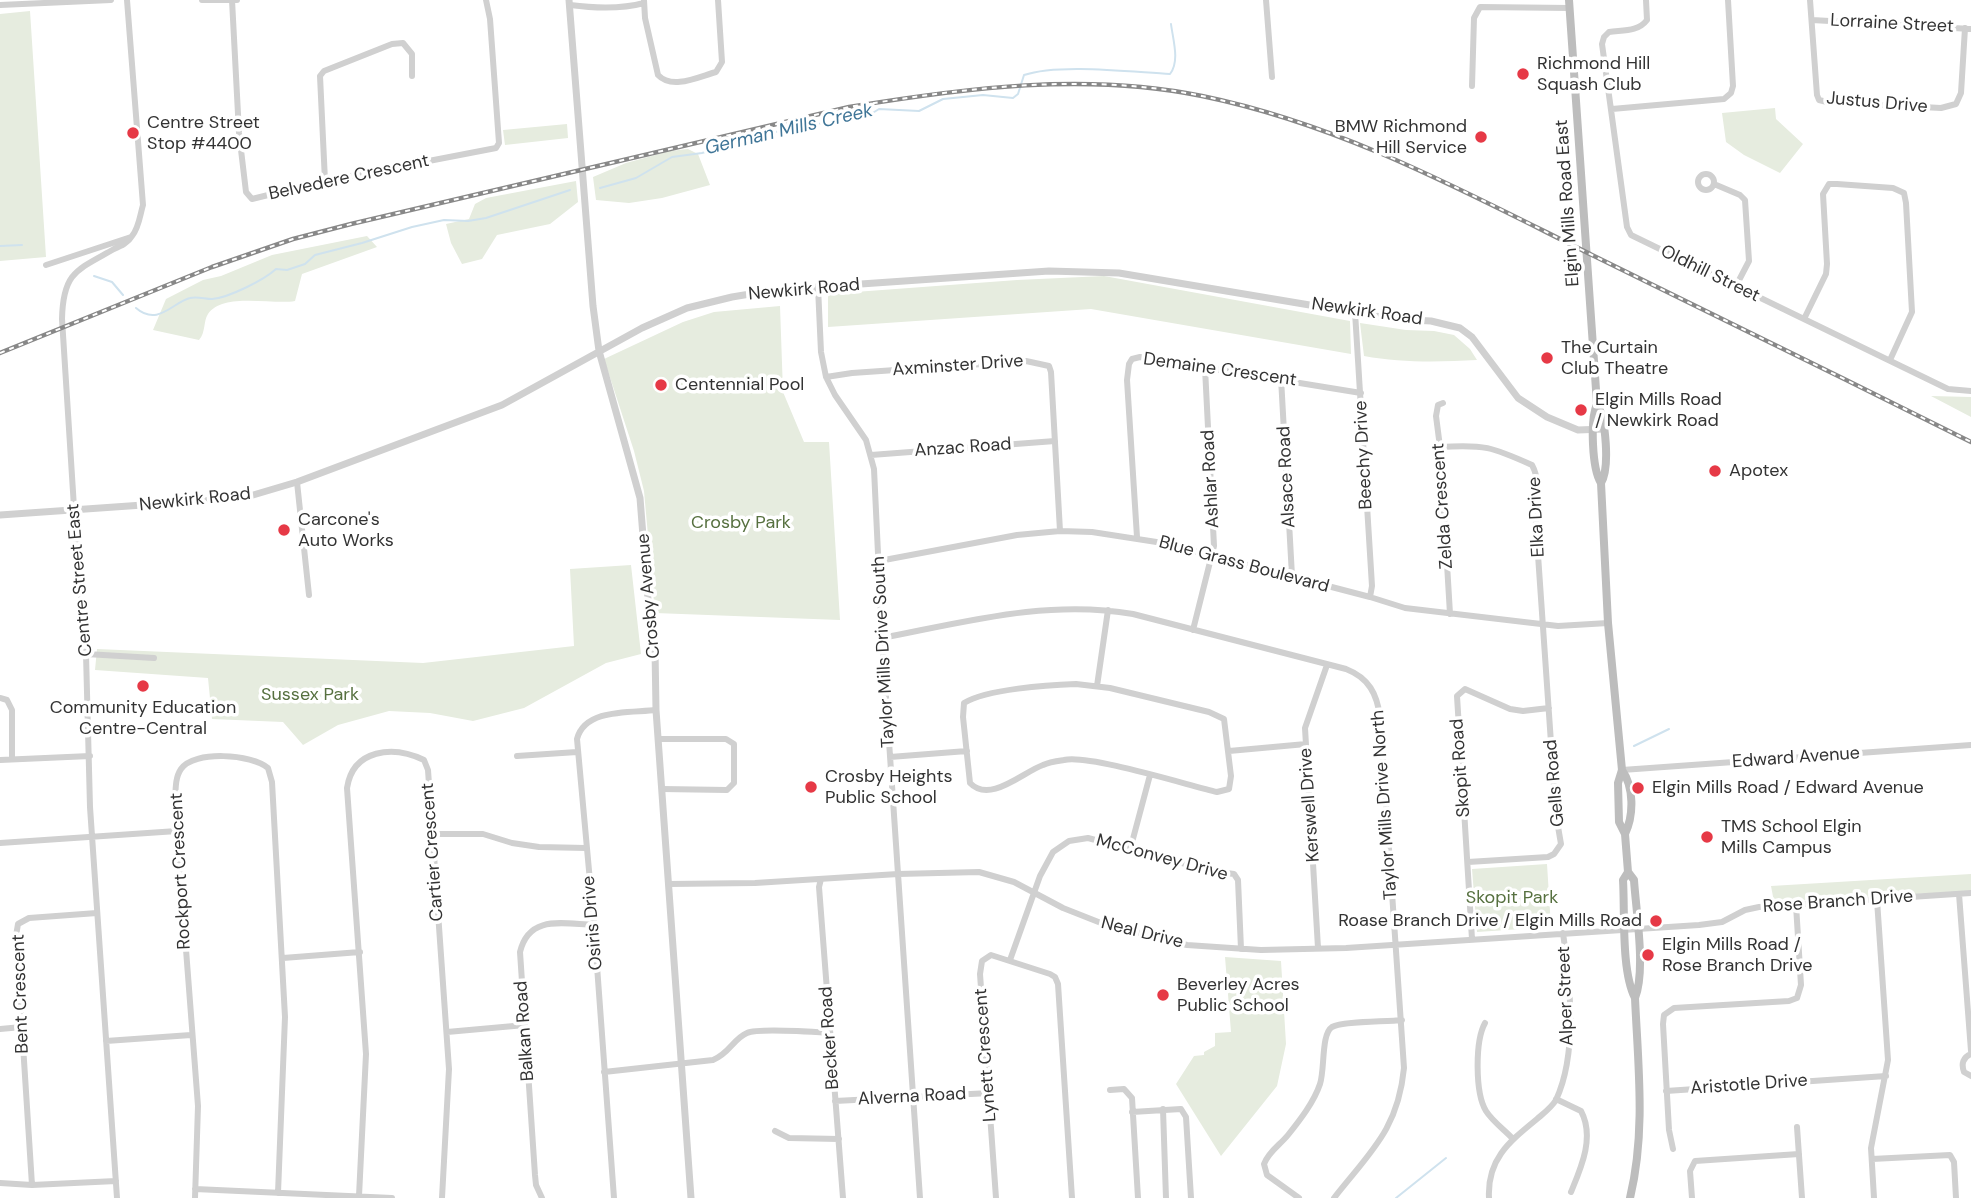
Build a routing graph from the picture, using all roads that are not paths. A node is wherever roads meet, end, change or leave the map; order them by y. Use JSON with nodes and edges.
{"nodes":[{"id":1,"x":111,"y":0,"type":"edge"},
{"id":2,"x":127,"y":0,"type":"edge"},
{"id":3,"x":202,"y":0,"type":"edge"},
{"id":4,"x":234,"y":0,"type":"edge"},
{"id":5,"x":486,"y":0,"type":"edge"},
{"id":6,"x":583,"y":0,"type":"edge"},
{"id":7,"x":718,"y":0,"type":"edge"},
{"id":8,"x":1266,"y":0,"type":"edge"},
{"id":9,"x":1646,"y":0,"type":"edge"},
{"id":10,"x":1728,"y":0,"type":"edge"},
{"id":11,"x":1811,"y":0,"type":"edge"},
{"id":12,"x":642,"y":1,"type":"edge"},
{"id":13,"x":570,"y":3,"type":"edge"},
{"id":14,"x":609,"y":3,"type":"edge"},
{"id":15,"x":1570,"y":4,"type":"edge"},
{"id":16,"x":0,"y":5,"type":"edge"},
{"id":17,"x":1812,"y":20,"type":"junction"},
{"id":18,"x":1968,"y":28,"type":"edge"},
{"id":19,"x":412,"y":76,"type":"dead end"},
{"id":20,"x":1272,"y":77,"type":"dead end"},
{"id":21,"x":1472,"y":86,"type":"dead end"},
{"id":22,"x":1612,"y":109,"type":"junction"},
{"id":23,"x":326,"y":181,"type":"junction"},
{"id":24,"x":1714,"y":184,"type":"dead end"},
{"id":25,"x":132,"y":236,"type":"junction"},
{"id":26,"x":46,"y":265,"type":"dead end"},
{"id":27,"x":1736,"y":286,"type":"junction"},
{"id":28,"x":818,"y":287,"type":"junction"},
{"id":29,"x":1354,"y":313,"type":"junction"},
{"id":30,"x":1804,"y":319,"type":"junction"},
{"id":31,"x":599,"y":351,"type":"junction"},
{"id":32,"x":1890,"y":360,"type":"junction"},
{"id":33,"x":1205,"y":368,"type":"junction"},
{"id":34,"x":826,"y":377,"type":"junction"},
{"id":35,"x":1281,"y":378,"type":"junction"},
{"id":36,"x":1971,"y":391,"type":"edge"},
{"id":37,"x":1361,"y":393,"type":"junction"},
{"id":38,"x":1443,"y":403,"type":"dead end"},
{"id":39,"x":1597,"y":404,"type":"junction"},
{"id":40,"x":1593,"y":428,"type":"junction"},
{"id":41,"x":1604,"y":429,"type":"junction"},
{"id":42,"x":1055,"y":441,"type":"junction"},
{"id":43,"x":1440,"y":447,"type":"junction"},
{"id":44,"x":871,"y":455,"type":"junction"},
{"id":45,"x":297,"y":482,"type":"junction"},
{"id":46,"x":1601,"y":484,"type":"junction"},
{"id":47,"x":74,"y":511,"type":"junction"},
{"id":48,"x":0,"y":515,"type":"edge"},
{"id":49,"x":1060,"y":531,"type":"junction"},
{"id":50,"x":1137,"y":537,"type":"junction"},
{"id":51,"x":1212,"y":557,"type":"junction"},
{"id":52,"x":879,"y":561,"type":"junction"},
{"id":53,"x":1292,"y":576,"type":"junction"},
{"id":54,"x":309,"y":595,"type":"dead end"},
{"id":55,"x":1370,"y":597,"type":"junction"},
{"id":56,"x":1108,"y":610,"type":"junction"},
{"id":57,"x":1450,"y":614,"type":"junction"},
{"id":58,"x":1608,"y":623,"type":"junction"},
{"id":59,"x":1543,"y":624,"type":"junction"},
{"id":60,"x":1193,"y":630,"type":"junction"},
{"id":61,"x":882,"y":638,"type":"junction"},
{"id":62,"x":86,"y":654,"type":"junction"},
{"id":63,"x":154,"y":658,"type":"dead end"},
{"id":64,"x":1327,"y":665,"type":"junction"},
{"id":65,"x":1097,"y":686,"type":"junction"},
{"id":66,"x":0,"y":698,"type":"edge"},
{"id":67,"x":1549,"y":708,"type":"junction"},
{"id":68,"x":656,"y":710,"type":"junction"},
{"id":69,"x":659,"y":739,"type":"junction"},
{"id":70,"x":1306,"y":744,"type":"junction"},
{"id":71,"x":1971,"y":745,"type":"edge"},
{"id":72,"x":967,"y":751,"type":"junction"},
{"id":73,"x":1229,"y":751,"type":"junction"},
{"id":74,"x":577,"y":752,"type":"junction"},
{"id":75,"x":90,"y":755,"type":"junction"},
{"id":76,"x":517,"y":756,"type":"dead end"},
{"id":77,"x":890,"y":757,"type":"junction"},
{"id":78,"x":12,"y":759,"type":"junction"},
{"id":79,"x":0,"y":760,"type":"edge"},
{"id":80,"x":1622,"y":771,"type":"junction"},
{"id":81,"x":1150,"y":775,"type":"junction"},
{"id":82,"x":662,"y":789,"type":"junction"},
{"id":83,"x":177,"y":831,"type":"junction"},
{"id":84,"x":432,"y":834,"type":"junction"},
{"id":85,"x":92,"y":836,"type":"junction"},
{"id":86,"x":0,"y":843,"type":"edge"},
{"id":87,"x":586,"y":848,"type":"junction"},
{"id":88,"x":1130,"y":850,"type":"junction"},
{"id":89,"x":1468,"y":862,"type":"junction"},
{"id":90,"x":1628,"y":872,"type":"junction"},
{"id":91,"x":898,"y":874,"type":"junction"},
{"id":92,"x":821,"y":879,"type":"junction"},
{"id":93,"x":669,"y":884,"type":"junction"},
{"id":94,"x":1035,"y":892,"type":"junction"},
{"id":95,"x":1971,"y":893,"type":"edge"},
{"id":96,"x":1959,"y":894,"type":"junction"},
{"id":97,"x":1877,"y":900,"type":"junction"},
{"id":98,"x":1796,"y":905,"type":"junction"},
{"id":99,"x":97,"y":914,"type":"junction"},
{"id":100,"x":594,"y":925,"type":"junction"},
{"id":101,"x":1637,"y":929,"type":"junction"},
{"id":102,"x":1625,"y":930,"type":"junction"},
{"id":103,"x":1563,"y":933,"type":"junction"},
{"id":104,"x":1472,"y":939,"type":"junction"},
{"id":105,"x":1396,"y":945,"type":"junction"},
{"id":106,"x":1318,"y":948,"type":"junction"},
{"id":107,"x":1241,"y":949,"type":"junction"},
{"id":108,"x":360,"y":952,"type":"junction"},
{"id":109,"x":282,"y":958,"type":"junction"},
{"id":110,"x":1010,"y":960,"type":"junction"},
{"id":111,"x":1635,"y":998,"type":"junction"},
{"id":112,"x":1402,"y":1020,"type":"junction"},
{"id":113,"x":1485,"y":1023,"type":"dead end"},
{"id":114,"x":525,"y":1025,"type":"junction"},
{"id":115,"x":22,"y":1027,"type":"junction"},
{"id":116,"x":0,"y":1030,"type":"edge"},
{"id":117,"x":447,"y":1032,"type":"junction"},
{"id":118,"x":830,"y":1033,"type":"junction"},
{"id":119,"x":191,"y":1035,"type":"junction"},
{"id":120,"x":106,"y":1041,"type":"junction"},
{"id":121,"x":1971,"y":1053,"type":"edge"},
{"id":122,"x":682,"y":1064,"type":"junction"},
{"id":123,"x":604,"y":1072,"type":"junction"},
{"id":124,"x":1885,"y":1076,"type":"junction"},
{"id":125,"x":1971,"y":1076,"type":"edge"},
{"id":126,"x":1110,"y":1090,"type":"dead end"},
{"id":127,"x":1667,"y":1091,"type":"junction"},
{"id":128,"x":990,"y":1093,"type":"junction"},
{"id":129,"x":914,"y":1098,"type":"junction"},
{"id":130,"x":1556,"y":1099,"type":"junction"},
{"id":131,"x":835,"y":1101,"type":"junction"},
{"id":132,"x":1163,"y":1109,"type":"junction"},
{"id":133,"x":1132,"y":1112,"type":"junction"},
{"id":134,"x":1797,"y":1127,"type":"dead end"},
{"id":135,"x":775,"y":1131,"type":"dead end"},
{"id":136,"x":839,"y":1139,"type":"junction"},
{"id":137,"x":1514,"y":1139,"type":"junction"},
{"id":138,"x":1674,"y":1149,"type":"dead end"},
{"id":139,"x":1799,"y":1154,"type":"junction"},
{"id":140,"x":1872,"y":1159,"type":"junction"},
{"id":141,"x":116,"y":1181,"type":"junction"},
{"id":142,"x":0,"y":1183,"type":"edge"},
{"id":143,"x":32,"y":1185,"type":"junction"},
{"id":144,"x":195,"y":1189,"type":"junction"},
{"id":145,"x":1571,"y":1192,"type":"dead end"},
{"id":146,"x":278,"y":1193,"type":"junction"},
{"id":147,"x":359,"y":1196,"type":"junction"},
{"id":148,"x":117,"y":1198,"type":"edge"},
{"id":149,"x":195,"y":1198,"type":"edge"},
{"id":150,"x":392,"y":1198,"type":"edge"},
{"id":151,"x":442,"y":1198,"type":"edge"},
{"id":152,"x":542,"y":1198,"type":"edge"},
{"id":153,"x":614,"y":1198,"type":"edge"},
{"id":154,"x":691,"y":1198,"type":"edge"},
{"id":155,"x":843,"y":1198,"type":"edge"},
{"id":156,"x":920,"y":1198,"type":"edge"},
{"id":157,"x":996,"y":1198,"type":"edge"},
{"id":158,"x":1072,"y":1198,"type":"edge"},
{"id":159,"x":1138,"y":1198,"type":"edge"},
{"id":160,"x":1166,"y":1198,"type":"edge"},
{"id":161,"x":1191,"y":1198,"type":"edge"},
{"id":162,"x":1299,"y":1198,"type":"edge"},
{"id":163,"x":1334,"y":1198,"type":"edge"},
{"id":164,"x":1489,"y":1198,"type":"edge"},
{"id":165,"x":1630,"y":1198,"type":"edge"},
{"id":166,"x":1692,"y":1198,"type":"edge"},
{"id":167,"x":1802,"y":1198,"type":"edge"},
{"id":168,"x":1874,"y":1198,"type":"edge"},
{"id":169,"x":1956,"y":1198,"type":"edge"}],
"edges":[{"from":1,"to":16,"type":"street"},
{"from":2,"to":25,"type":"street"},
{"from":3,"to":4,"type":"street"},
{"from":4,"to":23,"type":"street","name":"Belvedere Crescent"},
{"from":5,"to":23,"type":"street","name":"Belvedere Crescent"},
{"from":6,"to":13,"type":"street"},
{"from":7,"to":12,"type":"street"},
{"from":8,"to":20,"type":"street"},
{"from":9,"to":22,"type":"street","name":"Oldhill Street"},
{"from":10,"to":22,"type":"street"},
{"from":11,"to":17,"type":"street","name":"Justus Drive"},
{"from":12,"to":14,"type":"street"},
{"from":13,"to":14,"type":"street"},
{"from":13,"to":31,"type":"street","name":"Crosby Avenue"},
{"from":15,"to":21,"type":"street"},
{"from":15,"to":39,"type":"main road","name":"Elgin Mills Road East"},
{"from":17,"to":18,"type":"street","name":"Lorraine Street"},
{"from":17,"to":18,"type":"street","name":"Justus Drive"},
{"from":19,"to":23,"type":"street"},
{"from":22,"to":27,"type":"street","name":"Oldhill Street"},
{"from":24,"to":27,"type":"street"},
{"from":25,"to":26,"type":"street"},
{"from":25,"to":47,"type":"street","name":"Centre Street East"},
{"from":27,"to":30,"type":"street","name":"Oldhill Street"},
{"from":28,"to":29,"type":"street","name":"Newkirk Road"},
{"from":28,"to":31,"type":"street","name":"Newkirk Road"},
{"from":28,"to":34,"type":"street","name":"Taylor Mills Drive South"},
{"from":29,"to":37,"type":"street","name":"Beechy Drive"},
{"from":29,"to":40,"type":"street","name":"Newkirk Road"},
{"from":30,"to":32,"type":"street","name":"Oldhill Street"},
{"from":30,"to":32,"type":"street"},
{"from":31,"to":45,"type":"street","name":"Newkirk Road"},
{"from":31,"to":68,"type":"street","name":"Crosby Avenue"},
{"from":32,"to":36,"type":"street","name":"Oldhill Street"},
{"from":33,"to":35,"type":"street","name":"Demaine Crescent"},
{"from":33,"to":50,"type":"street","name":"Demaine Crescent"},
{"from":33,"to":51,"type":"street","name":"Ashlar Road"},
{"from":34,"to":42,"type":"street","name":"Axminster Drive"},
{"from":34,"to":44,"type":"street","name":"Taylor Mills Drive South"},
{"from":35,"to":37,"type":"street","name":"Demaine Crescent"},
{"from":35,"to":53,"type":"street","name":"Alsace Road"},
{"from":37,"to":55,"type":"street","name":"Beechy Drive"},
{"from":38,"to":43,"type":"street","name":"Zelda Crescent"},
{"from":39,"to":40,"type":"main road","name":"Elgin Mills Road East"},
{"from":39,"to":41,"type":"main road","name":"Elgin Mills Road East"},
{"from":40,"to":41,"type":"street","name":"Newkirk Road"},
{"from":40,"to":46,"type":"main road","name":"Elgin Mills Road East"},
{"from":41,"to":46,"type":"main road","name":"Elgin Mills Road East"},
{"from":42,"to":44,"type":"street","name":"Anzac Road"},
{"from":42,"to":49,"type":"street","name":"Axminster Drive"},
{"from":43,"to":57,"type":"street","name":"Zelda Crescent"},
{"from":43,"to":59,"type":"street","name":"Elka Drive"},
{"from":44,"to":52,"type":"street","name":"Taylor Mills Drive South"},
{"from":45,"to":47,"type":"street","name":"Newkirk Road"},
{"from":45,"to":54,"type":"street"},
{"from":46,"to":58,"type":"main road","name":"Elgin Mills Road East"},
{"from":47,"to":48,"type":"street","name":"Newkirk Road"},
{"from":47,"to":62,"type":"street","name":"Centre Street East"},
{"from":49,"to":50,"type":"street","name":"Blue Grass Boulevard"},
{"from":49,"to":52,"type":"street","name":"Blue Grass Boulevard"},
{"from":50,"to":51,"type":"street","name":"Blue Grass Boulevard"},
{"from":51,"to":53,"type":"street","name":"Blue Grass Boulevard"},
{"from":51,"to":60,"type":"street","name":"Ashlar Road"},
{"from":52,"to":61,"type":"street","name":"Taylor Mills Drive South"},
{"from":53,"to":55,"type":"street","name":"Blue Grass Boulevard"},
{"from":55,"to":57,"type":"street","name":"Blue Grass Boulevard"},
{"from":56,"to":60,"type":"street","name":"Taylor Mills Drive North"},
{"from":56,"to":61,"type":"street","name":"Taylor Mills Drive North"},
{"from":56,"to":65,"type":"street"},
{"from":57,"to":59,"type":"street","name":"Blue Grass Boulevard"},
{"from":58,"to":59,"type":"street","name":"Blue Grass Boulevard"},
{"from":58,"to":80,"type":"main road","name":"Elgin Mills Road East"},
{"from":59,"to":67,"type":"street","name":"Gells Road"},
{"from":60,"to":64,"type":"street","name":"Taylor Mills Drive North"},
{"from":61,"to":77,"type":"street","name":"Taylor Mills Drive South"},
{"from":62,"to":63,"type":"street"},
{"from":62,"to":75,"type":"street","name":"Centre Street East"},
{"from":64,"to":70,"type":"street","name":"Kerswell Drive"},
{"from":64,"to":105,"type":"street","name":"Taylor Mills Drive North"},
{"from":65,"to":72,"type":"street"},
{"from":65,"to":73,"type":"street"},
{"from":66,"to":78,"type":"street"},
{"from":67,"to":89,"type":"street","name":"Gells Road"},
{"from":67,"to":89,"type":"street","name":"Skopit Road"},
{"from":68,"to":69,"type":"street","name":"Crosby Avenue"},
{"from":68,"to":74,"type":"street","name":"Osiris Drive"},
{"from":69,"to":82,"type":"street","name":"Crosby Avenue"},
{"from":69,"to":82,"type":"street"},
{"from":70,"to":73,"type":"street"},
{"from":70,"to":106,"type":"street","name":"Kerswell Drive"},
{"from":71,"to":80,"type":"street","name":"Edward Avenue"},
{"from":72,"to":77,"type":"street"},
{"from":72,"to":81,"type":"street"},
{"from":73,"to":81,"type":"street"},
{"from":74,"to":76,"type":"street"},
{"from":74,"to":87,"type":"street","name":"Osiris Drive"},
{"from":75,"to":78,"type":"street"},
{"from":75,"to":85,"type":"street","name":"Centre Street East"},
{"from":77,"to":91,"type":"street","name":"Taylor Mills Drive South"},
{"from":78,"to":79,"type":"street"},
{"from":80,"to":90,"type":"main road","name":"Elgin Mills Road East"},
{"from":81,"to":88,"type":"street"},
{"from":82,"to":93,"type":"street","name":"Crosby Avenue"},
{"from":83,"to":85,"type":"street"},
{"from":83,"to":109,"type":"street","name":"Rockport Crescent"},
{"from":83,"to":119,"type":"street","name":"Rockport Crescent"},
{"from":84,"to":87,"type":"street"},
{"from":84,"to":108,"type":"street","name":"Cartier Crescent"},
{"from":84,"to":117,"type":"street","name":"Cartier Crescent"},
{"from":85,"to":86,"type":"street"},
{"from":85,"to":99,"type":"street","name":"Centre Street East"},
{"from":87,"to":100,"type":"street","name":"Osiris Drive"},
{"from":88,"to":94,"type":"street","name":"McConvey Drive"},
{"from":88,"to":107,"type":"street","name":"McConvey Drive"},
{"from":89,"to":104,"type":"street","name":"Skopit Road"},
{"from":90,"to":101,"type":"main road","name":"Elgin Mills Road East"},
{"from":90,"to":102,"type":"main road","name":"Elgin Mills Road East"},
{"from":91,"to":92,"type":"street","name":"Neal Drive"},
{"from":91,"to":94,"type":"street","name":"Neal Drive"},
{"from":91,"to":129,"type":"street","name":"Taylor Mills Drive South"},
{"from":92,"to":93,"type":"street","name":"Neal Drive"},
{"from":92,"to":118,"type":"street","name":"Becker Road"},
{"from":93,"to":122,"type":"street","name":"Crosby Avenue"},
{"from":94,"to":107,"type":"street","name":"Neal Drive"},
{"from":94,"to":110,"type":"street","name":"McConvey Drive"},
{"from":95,"to":96,"type":"street","name":"Rose Branch Drive"},
{"from":96,"to":97,"type":"street","name":"Rose Branch Drive"},
{"from":96,"to":121,"type":"street"},
{"from":97,"to":98,"type":"street","name":"Rose Branch Drive"},
{"from":97,"to":124,"type":"street"},
{"from":98,"to":101,"type":"street","name":"Rose Branch Drive"},
{"from":98,"to":127,"type":"street","name":"Aristotle Drive"},
{"from":99,"to":115,"type":"street","name":"Bent Crescent"},
{"from":99,"to":120,"type":"street","name":"Centre Street East"},
{"from":100,"to":114,"type":"street","name":"Balkan Road"},
{"from":100,"to":123,"type":"street","name":"Osiris Drive"},
{"from":101,"to":102,"type":"street","name":"Rose Branch Drive"},
{"from":101,"to":111,"type":"main road","name":"Elgin Mills Road East"},
{"from":102,"to":103,"type":"street","name":"Neal Drive"},
{"from":102,"to":111,"type":"main road","name":"Elgin Mills Road East"},
{"from":103,"to":104,"type":"street","name":"Neal Drive"},
{"from":103,"to":130,"type":"street","name":"Alper Street"},
{"from":104,"to":105,"type":"street","name":"Neal Drive"},
{"from":105,"to":106,"type":"street","name":"Neal Drive"},
{"from":105,"to":112,"type":"street","name":"Taylor Mills Drive North"},
{"from":106,"to":107,"type":"street","name":"Neal Drive"},
{"from":108,"to":109,"type":"street"},
{"from":108,"to":147,"type":"street","name":"Cartier Crescent"},
{"from":109,"to":146,"type":"street","name":"Rockport Crescent"},
{"from":110,"to":128,"type":"street","name":"Lynett Crescent"},
{"from":110,"to":158,"type":"street","name":"Lynett Crescent"},
{"from":111,"to":165,"type":"main road","name":"Elgin Mills Road East"},
{"from":112,"to":162,"type":"street"},
{"from":112,"to":163,"type":"street","name":"Taylor Mills Drive North"},
{"from":113,"to":137,"type":"street"},
{"from":114,"to":117,"type":"street"},
{"from":114,"to":152,"type":"street","name":"Balkan Road"},
{"from":115,"to":116,"type":"street"},
{"from":115,"to":143,"type":"street","name":"Bent Crescent"},
{"from":117,"to":151,"type":"street","name":"Cartier Crescent"},
{"from":118,"to":122,"type":"street"},
{"from":118,"to":131,"type":"street","name":"Becker Road"},
{"from":119,"to":120,"type":"street"},
{"from":119,"to":144,"type":"street","name":"Rockport Crescent"},
{"from":120,"to":141,"type":"street","name":"Centre Street East"},
{"from":121,"to":125,"type":"street"},
{"from":122,"to":123,"type":"street"},
{"from":122,"to":154,"type":"street","name":"Crosby Avenue"},
{"from":123,"to":153,"type":"street","name":"Osiris Drive"},
{"from":124,"to":127,"type":"street","name":"Aristotle Drive"},
{"from":124,"to":140,"type":"street"},
{"from":126,"to":133,"type":"street"},
{"from":127,"to":138,"type":"street"},
{"from":128,"to":129,"type":"street","name":"Alverna Road"},
{"from":128,"to":157,"type":"street","name":"Lynett Crescent"},
{"from":129,"to":131,"type":"street","name":"Alverna Road"},
{"from":129,"to":156,"type":"street","name":"Taylor Mills Drive South"},
{"from":130,"to":137,"type":"street","name":"Alper Street"},
{"from":130,"to":145,"type":"street"},
{"from":131,"to":136,"type":"street","name":"Becker Road"},
{"from":132,"to":133,"type":"street"},
{"from":132,"to":160,"type":"street"},
{"from":132,"to":161,"type":"street"},
{"from":133,"to":159,"type":"street"},
{"from":134,"to":139,"type":"street"},
{"from":135,"to":136,"type":"street"},
{"from":136,"to":155,"type":"street","name":"Becker Road"},
{"from":137,"to":164,"type":"street","name":"Alper Street"},
{"from":139,"to":166,"type":"street"},
{"from":139,"to":167,"type":"street"},
{"from":140,"to":168,"type":"street"},
{"from":140,"to":169,"type":"street"},
{"from":141,"to":143,"type":"street"},
{"from":141,"to":148,"type":"street","name":"Centre Street East"},
{"from":142,"to":143,"type":"street"},
{"from":144,"to":146,"type":"street"},
{"from":144,"to":149,"type":"street","name":"Rockport Crescent"},
{"from":146,"to":147,"type":"street"},
{"from":147,"to":150,"type":"street"}]}
